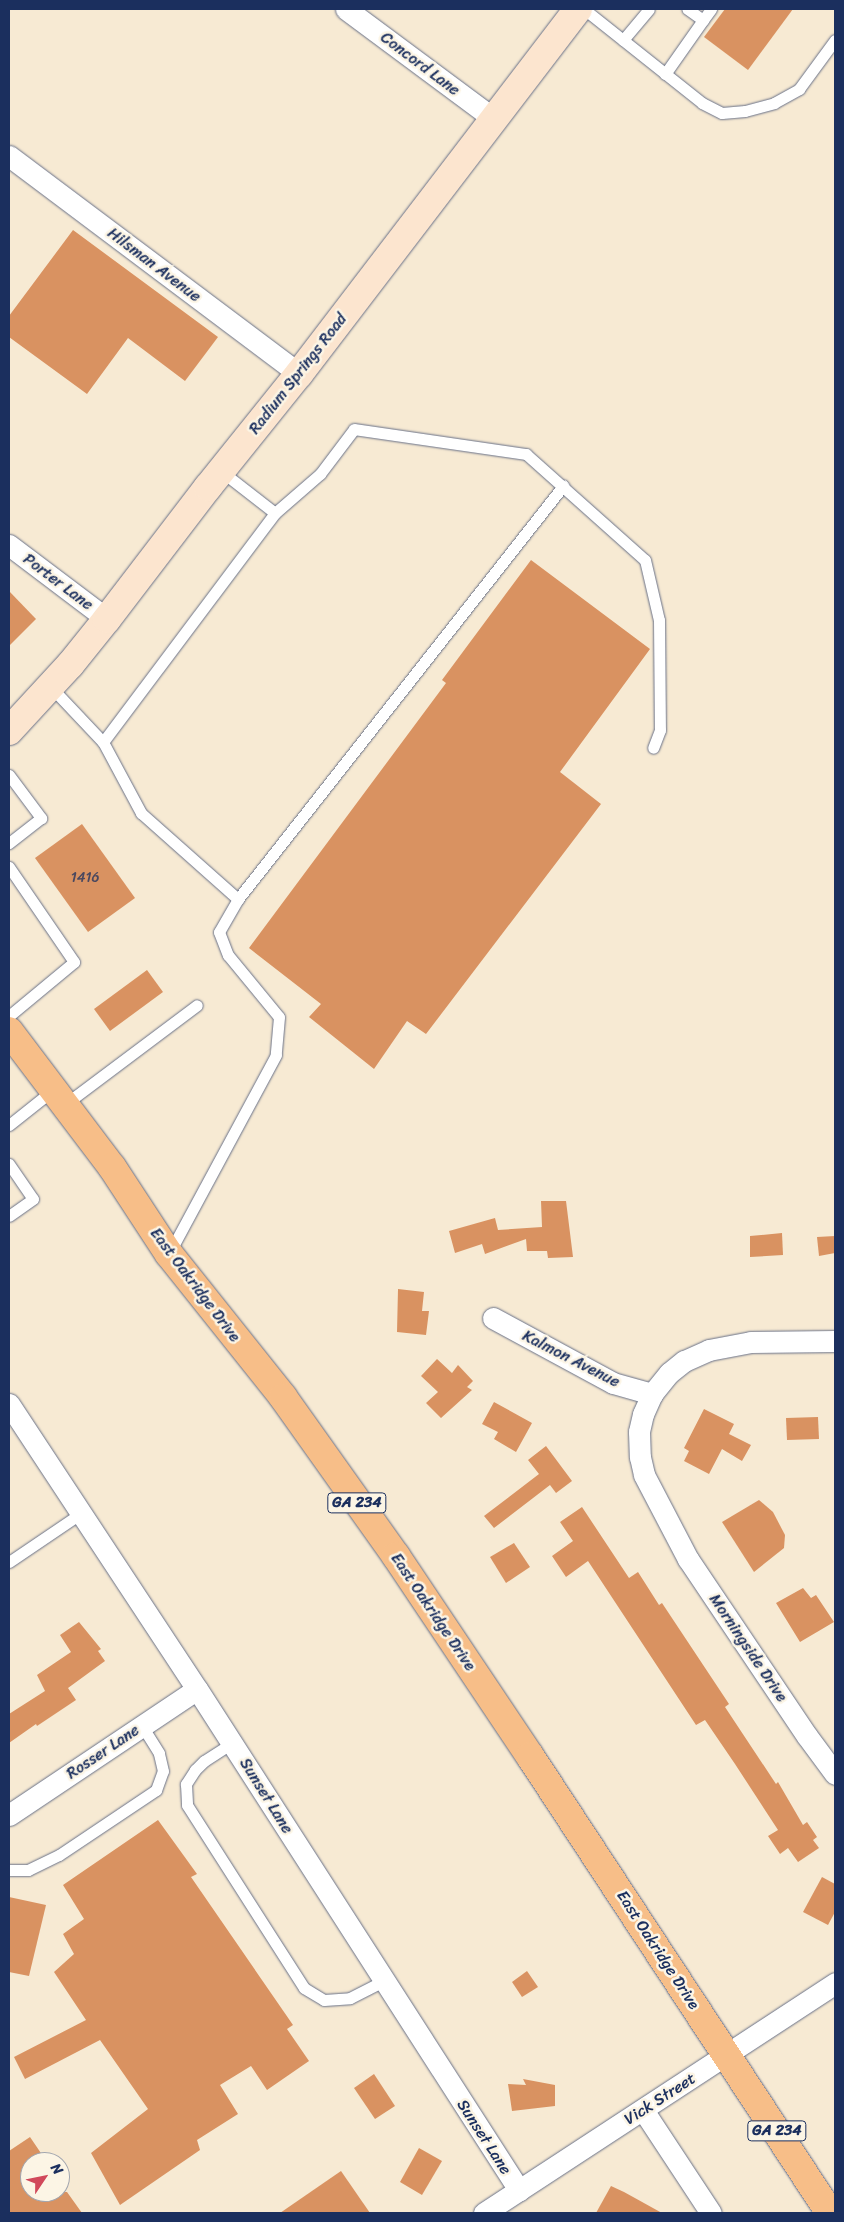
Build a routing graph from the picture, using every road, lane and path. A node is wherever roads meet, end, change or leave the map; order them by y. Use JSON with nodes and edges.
{"nodes":[{"id":1,"x":346,"y":9,"type":"edge"},
{"id":2,"x":578,"y":9,"type":"edge"},
{"id":3,"x":584,"y":9,"type":"edge"},
{"id":4,"x":648,"y":9,"type":"edge"},
{"id":5,"x":687,"y":9,"type":"edge"},
{"id":6,"x":711,"y":9,"type":"edge"},
{"id":7,"x":703,"y":20,"type":"junction"},
{"id":8,"x":623,"y":40,"type":"junction"},
{"id":9,"x":835,"y":40,"type":"edge"},
{"id":10,"x":665,"y":74,"type":"junction"},
{"id":11,"x":494,"y":119,"type":"junction"},
{"id":12,"x":9,"y":156,"type":"edge"},
{"id":13,"x":299,"y":374,"type":"junction"},
{"id":14,"x":221,"y":471,"type":"junction"},
{"id":15,"x":563,"y":486,"type":"junction"},
{"id":16,"x":276,"y":513,"type":"junction"},
{"id":17,"x":9,"y":545,"type":"edge"},
{"id":18,"x":107,"y":619,"type":"junction"},
{"id":19,"x":50,"y":686,"type":"junction"},
{"id":20,"x":9,"y":731,"type":"edge"},
{"id":21,"x":103,"y":742,"type":"junction"},
{"id":22,"x":653,"y":748,"type":"dead end"},
{"id":23,"x":9,"y":776,"type":"edge"},
{"id":24,"x":9,"y":843,"type":"edge"},
{"id":25,"x":9,"y":867,"type":"edge"},
{"id":26,"x":238,"y":899,"type":"junction"},
{"id":27,"x":197,"y":1005,"type":"dead end"},
{"id":28,"x":9,"y":1016,"type":"edge"},
{"id":29,"x":9,"y":1031,"type":"edge"},
{"id":30,"x":58,"y":1098,"type":"junction"},
{"id":31,"x":9,"y":1125,"type":"edge"},
{"id":32,"x":9,"y":1164,"type":"edge"},
{"id":33,"x":9,"y":1216,"type":"edge"},
{"id":34,"x":169,"y":1254,"type":"junction"},
{"id":35,"x":493,"y":1318,"type":"dead end"},
{"id":36,"x":835,"y":1341,"type":"edge"},
{"id":37,"x":652,"y":1394,"type":"junction"},
{"id":38,"x":9,"y":1404,"type":"edge"},
{"id":39,"x":80,"y":1514,"type":"junction"},
{"id":40,"x":9,"y":1562,"type":"edge"},
{"id":41,"x":197,"y":1689,"type":"junction"},
{"id":42,"x":142,"y":1726,"type":"junction"},
{"id":43,"x":232,"y":1743,"type":"junction"},
{"id":44,"x":834,"y":1769,"type":"edge"},
{"id":45,"x":9,"y":1815,"type":"edge"},
{"id":46,"x":9,"y":1870,"type":"edge"},
{"id":47,"x":384,"y":1981,"type":"junction"},
{"id":48,"x":835,"y":1983,"type":"edge"},
{"id":49,"x":727,"y":2055,"type":"junction"},
{"id":50,"x":643,"y":2110,"type":"junction"},
{"id":51,"x":519,"y":2190,"type":"junction"},
{"id":52,"x":484,"y":2213,"type":"edge"},
{"id":53,"x":711,"y":2213,"type":"edge"},
{"id":54,"x":830,"y":2213,"type":"edge"}],
"edges":[{"from":1,"to":11,"type":"street","name":"Concord Lane"},
{"from":2,"to":11,"type":"main road","name":"Radium Springs Road"},
{"from":3,"to":8,"type":"lane"},
{"from":4,"to":8,"type":"lane"},
{"from":5,"to":7,"type":"lane"},
{"from":6,"to":7,"type":"lane"},
{"from":7,"to":10,"type":"lane"},
{"from":8,"to":10,"type":"lane"},
{"from":9,"to":10,"type":"lane"},
{"from":11,"to":13,"type":"main road","name":"Radium Springs Road"},
{"from":12,"to":13,"type":"street","name":"Hilsman Avenue"},
{"from":13,"to":14,"type":"main road","name":"Radium Springs Road"},
{"from":14,"to":16,"type":"lane"},
{"from":14,"to":18,"type":"main road","name":"Radium Springs Road"},
{"from":15,"to":16,"type":"lane"},
{"from":15,"to":22,"type":"lane"},
{"from":15,"to":26,"type":"lane"},
{"from":16,"to":21,"type":"lane"},
{"from":17,"to":18,"type":"street","name":"Porter Lane"},
{"from":18,"to":19,"type":"main road","name":"Radium Springs Road"},
{"from":19,"to":20,"type":"main road","name":"Radium Springs Road"},
{"from":19,"to":21,"type":"lane"},
{"from":21,"to":26,"type":"lane"},
{"from":23,"to":24,"type":"lane"},
{"from":25,"to":28,"type":"lane"},
{"from":26,"to":34,"type":"lane"},
{"from":27,"to":30,"type":"lane"},
{"from":29,"to":30,"type":"main road","name":"East Oakridge Drive","number":"GA 234"},
{"from":30,"to":31,"type":"lane"},
{"from":30,"to":34,"type":"main road","name":"East Oakridge Drive","number":"GA 234"},
{"from":32,"to":33,"type":"lane"},
{"from":34,"to":49,"type":"main road","name":"East Oakridge Drive","number":"GA 234"},
{"from":35,"to":37,"type":"street","name":"Kalmon Avenue"},
{"from":36,"to":37,"type":"street"},
{"from":37,"to":44,"type":"street","name":"Morningside Drive"},
{"from":38,"to":39,"type":"street","name":"Sunset Lane"},
{"from":39,"to":40,"type":"lane"},
{"from":39,"to":41,"type":"street","name":"Sunset Lane"},
{"from":41,"to":42,"type":"street","name":"Rosser Lane"},
{"from":41,"to":43,"type":"street","name":"Sunset Lane"},
{"from":42,"to":45,"type":"street","name":"Rosser Lane"},
{"from":42,"to":46,"type":"lane"},
{"from":43,"to":47,"type":"street","name":"Sunset Lane"},
{"from":43,"to":47,"type":"lane"},
{"from":47,"to":51,"type":"street","name":"Sunset Lane"},
{"from":48,"to":49,"type":"street","name":"Vick Street"},
{"from":49,"to":50,"type":"street","name":"Vick Street"},
{"from":49,"to":54,"type":"main road","name":"East Oakridge Drive","number":"GA 234"},
{"from":50,"to":51,"type":"street","name":"Vick Street"},
{"from":50,"to":53,"type":"street"},
{"from":51,"to":52,"type":"street","name":"Vick Street"}]}
